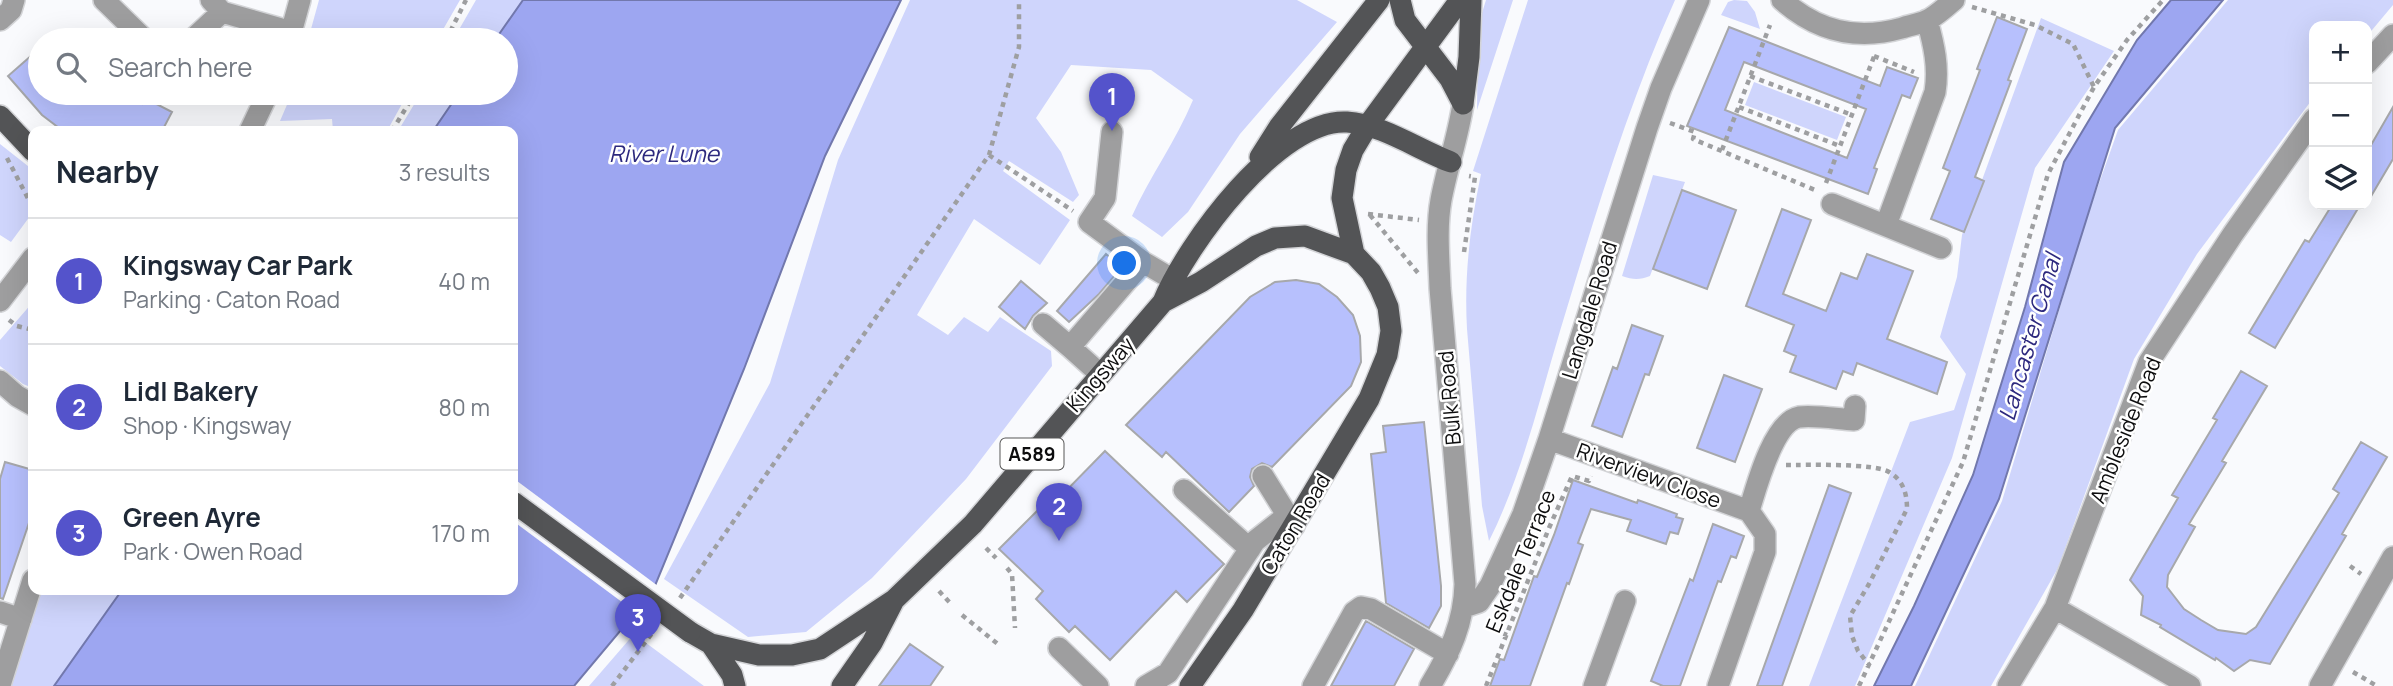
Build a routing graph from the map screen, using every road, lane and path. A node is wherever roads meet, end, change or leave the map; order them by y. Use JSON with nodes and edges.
{"nodes":[{"id":1,"x":14,"y":0,"type":"edge"},
{"id":2,"x":104,"y":0,"type":"edge"},
{"id":3,"x":300,"y":0,"type":"edge"},
{"id":4,"x":466,"y":0,"type":"edge"},
{"id":5,"x":1019,"y":0,"type":"edge"},
{"id":6,"x":1379,"y":0,"type":"edge"},
{"id":7,"x":1400,"y":0,"type":"edge"},
{"id":8,"x":1460,"y":0,"type":"edge"},
{"id":9,"x":1471,"y":0,"type":"edge"},
{"id":10,"x":1699,"y":0,"type":"edge"},
{"id":11,"x":1782,"y":0,"type":"edge"},
{"id":12,"x":2163,"y":0,"type":"edge"},
{"id":13,"x":1961,"y":2,"type":"edge"},
{"id":14,"x":216,"y":6,"type":"edge"},
{"id":15,"x":0,"y":20,"type":"edge"},
{"id":16,"x":1927,"y":20,"type":"junction"},
{"id":17,"x":1770,"y":24,"type":"dead end"},
{"id":18,"x":133,"y":28,"type":"edge"},
{"id":19,"x":200,"y":28,"type":"edge"},
{"id":20,"x":271,"y":28,"type":"edge"},
{"id":21,"x":293,"y":28,"type":"edge"},
{"id":22,"x":452,"y":28,"type":"edge"},
{"id":23,"x":2393,"y":35,"type":"edge"},
{"id":24,"x":1425,"y":49,"type":"junction"},
{"id":25,"x":2372,"y":58,"type":"edge"},
{"id":26,"x":1921,"y":75,"type":"dead end"},
{"id":27,"x":1750,"y":76,"type":"junction"},
{"id":28,"x":2095,"y":88,"type":"junction"},
{"id":29,"x":1463,"y":104,"type":"junction"},
{"id":30,"x":262,"y":105,"type":"edge"},
{"id":31,"x":408,"y":105,"type":"edge"},
{"id":32,"x":1739,"y":107,"type":"junction"},
{"id":33,"x":1852,"y":115,"type":"junction"},
{"id":34,"x":0,"y":116,"type":"edge"},
{"id":35,"x":1666,"y":122,"type":"dead end"},
{"id":36,"x":1368,"y":125,"type":"junction"},
{"id":37,"x":252,"y":126,"type":"edge"},
{"id":38,"x":395,"y":126,"type":"edge"},
{"id":39,"x":2309,"y":126,"type":"edge"},
{"id":40,"x":1112,"y":132,"type":"dead end"},
{"id":41,"x":28,"y":146,"type":"edge"},
{"id":42,"x":1840,"y":146,"type":"junction"},
{"id":43,"x":1723,"y":150,"type":"junction"},
{"id":44,"x":989,"y":155,"type":"junction"},
{"id":45,"x":6,"y":156,"type":"dead end"},
{"id":46,"x":1451,"y":162,"type":"junction"},
{"id":47,"x":1240,"y":189,"type":"junction"},
{"id":48,"x":28,"y":198,"type":"edge"},
{"id":49,"x":1832,"y":204,"type":"dead end"},
{"id":50,"x":1068,"y":208,"type":"dead end"},
{"id":51,"x":1357,"y":214,"type":"dead end"},
{"id":52,"x":1369,"y":215,"type":"junction"},
{"id":53,"x":1422,"y":220,"type":"dead end"},
{"id":54,"x":1886,"y":225,"type":"junction"},
{"id":55,"x":1941,"y":248,"type":"dead end"},
{"id":56,"x":1354,"y":254,"type":"junction"},
{"id":57,"x":1143,"y":262,"type":"junction"},
{"id":58,"x":28,"y":265,"type":"edge"},
{"id":59,"x":1172,"y":279,"type":"junction"},
{"id":60,"x":1440,"y":288,"type":"junction"},
{"id":61,"x":1163,"y":302,"type":"junction"},
{"id":62,"x":2,"y":304,"type":"edge"},
{"id":63,"x":1043,"y":324,"type":"dead end"},
{"id":64,"x":28,"y":329,"type":"edge"},
{"id":65,"x":1070,"y":346,"type":"junction"},
{"id":66,"x":1100,"y":374,"type":"junction"},
{"id":67,"x":0,"y":381,"type":"edge"},
{"id":68,"x":28,"y":402,"type":"edge"},
{"id":69,"x":1855,"y":406,"type":"dead end"},
{"id":70,"x":1549,"y":439,"type":"junction"},
{"id":71,"x":1764,"y":465,"type":"junction"},
{"id":72,"x":1593,"y":470,"type":"dead end"},
{"id":73,"x":1264,"y":476,"type":"dead end"},
{"id":74,"x":1184,"y":490,"type":"dead end"},
{"id":75,"x":518,"y":506,"type":"edge"},
{"id":76,"x":1749,"y":511,"type":"junction"},
{"id":77,"x":1291,"y":520,"type":"junction"},
{"id":78,"x":986,"y":548,"type":"dead end"},
{"id":79,"x":1250,"y":549,"type":"junction"},
{"id":80,"x":2393,"y":557,"type":"edge"},
{"id":81,"x":996,"y":558,"type":"dead end"},
{"id":82,"x":1007,"y":568,"type":"dead end"},
{"id":83,"x":939,"y":592,"type":"dead end"},
{"id":84,"x":28,"y":595,"type":"edge"},
{"id":85,"x":894,"y":600,"type":"junction"},
{"id":86,"x":1625,"y":601,"type":"dead end"},
{"id":87,"x":951,"y":604,"type":"dead end"},
{"id":88,"x":1464,"y":607,"type":"junction"},
{"id":89,"x":672,"y":608,"type":"dead end"},
{"id":90,"x":2054,"y":608,"type":"junction"},
{"id":91,"x":0,"y":612,"type":"edge"},
{"id":92,"x":962,"y":615,"type":"dead end"},
{"id":93,"x":21,"y":619,"type":"junction"},
{"id":94,"x":1485,"y":626,"type":"dead end"},
{"id":95,"x":1015,"y":628,"type":"dead end"},
{"id":96,"x":655,"y":631,"type":"dead end"},
{"id":97,"x":1507,"y":635,"type":"junction"},
{"id":98,"x":711,"y":644,"type":"junction"},
{"id":99,"x":999,"y":645,"type":"dead end"},
{"id":100,"x":1059,"y":648,"type":"dead end"},
{"id":101,"x":1448,"y":654,"type":"junction"},
{"id":102,"x":1870,"y":666,"type":"junction"},
{"id":103,"x":0,"y":685,"type":"edge"},
{"id":104,"x":612,"y":686,"type":"edge"},
{"id":105,"x":735,"y":686,"type":"edge"},
{"id":106,"x":842,"y":686,"type":"edge"},
{"id":107,"x":1098,"y":686,"type":"edge"},
{"id":108,"x":1146,"y":686,"type":"edge"},
{"id":109,"x":1190,"y":686,"type":"edge"},
{"id":110,"x":1313,"y":686,"type":"edge"},
{"id":111,"x":1430,"y":686,"type":"edge"},
{"id":112,"x":1486,"y":686,"type":"edge"},
{"id":113,"x":1595,"y":686,"type":"edge"},
{"id":114,"x":1718,"y":686,"type":"edge"},
{"id":115,"x":1859,"y":686,"type":"edge"},
{"id":116,"x":2008,"y":686,"type":"edge"},
{"id":117,"x":2189,"y":686,"type":"edge"},
{"id":118,"x":2320,"y":686,"type":"edge"}],
"edges":[{"from":1,"to":15,"type":"street"},
{"from":2,"to":18,"type":"street"},
{"from":3,"to":21,"type":"street"},
{"from":4,"to":22,"type":"path"},
{"from":5,"to":44,"type":"path"},
{"from":6,"to":47,"type":"main road","number":"A589"},
{"from":7,"to":24,"type":"main road"},
{"from":8,"to":24,"type":"main road"},
{"from":9,"to":29,"type":"main road"},
{"from":10,"to":70,"type":"street","name":"Langdale Road"},
{"from":11,"to":16,"type":"street"},
{"from":12,"to":28,"type":"path"},
{"from":13,"to":16,"type":"street"},
{"from":13,"to":28,"type":"path"},
{"from":14,"to":19,"type":"street"},
{"from":14,"to":20,"type":"street"},
{"from":16,"to":54,"type":"street"},
{"from":17,"to":27,"type":"path"},
{"from":23,"to":25,"type":"street"},
{"from":24,"to":29,"type":"main road"},
{"from":24,"to":36,"type":"main road"},
{"from":26,"to":33,"type":"path"},
{"from":27,"to":32,"type":"path"},
{"from":27,"to":33,"type":"path"},
{"from":28,"to":102,"type":"path"},
{"from":29,"to":46,"type":"street","name":"Bulk Road"},
{"from":30,"to":37,"type":"street"},
{"from":31,"to":38,"type":"path"},
{"from":32,"to":42,"type":"path"},
{"from":32,"to":43,"type":"path"},
{"from":33,"to":42,"type":"path"},
{"from":34,"to":41,"type":"main road"},
{"from":35,"to":43,"type":"path"},
{"from":36,"to":46,"type":"main road"},
{"from":36,"to":47,"type":"main road"},
{"from":36,"to":56,"type":"main road"},
{"from":39,"to":90,"type":"street","name":"Ambleside Road"},
{"from":40,"to":57,"type":"street"},
{"from":42,"to":43,"type":"path"},
{"from":44,"to":50,"type":"path"},
{"from":44,"to":89,"type":"path"},
{"from":45,"to":48,"type":"path"},
{"from":46,"to":60,"type":"street","name":"Bulk Road"},
{"from":47,"to":59,"type":"main road","number":"A589"},
{"from":49,"to":54,"type":"street"},
{"from":51,"to":52,"type":"path"},
{"from":52,"to":53,"type":"path"},
{"from":52,"to":60,"type":"path"},
{"from":54,"to":55,"type":"street"},
{"from":56,"to":61,"type":"main road","number":"A589"},
{"from":56,"to":77,"type":"main road","name":"Caton Road"},
{"from":57,"to":59,"type":"street"},
{"from":57,"to":65,"type":"street"},
{"from":58,"to":62,"type":"street"},
{"from":59,"to":61,"type":"main road","number":"A589"},
{"from":60,"to":88,"type":"street","name":"Bulk Road"},
{"from":61,"to":66,"type":"main road","name":"Kingsway","number":"A589"},
{"from":62,"to":64,"type":"path"},
{"from":63,"to":65,"type":"street"},
{"from":65,"to":66,"type":"street"},
{"from":66,"to":85,"type":"main road","name":"Kingsway","number":"A589"},
{"from":67,"to":68,"type":"street"},
{"from":69,"to":71,"type":"street","name":"Riverview Close"},
{"from":70,"to":76,"type":"street","name":"Riverview Close"},
{"from":70,"to":88,"type":"street","name":"Langdale Road"},
{"from":71,"to":76,"type":"street","name":"Riverview Close"},
{"from":71,"to":102,"type":"path"},
{"from":72,"to":97,"type":"path","name":"Eskdale Terrace"},
{"from":73,"to":77,"type":"street"},
{"from":74,"to":79,"type":"street"},
{"from":75,"to":98,"type":"main road","number":"A589","bridge":true},
{"from":76,"to":114,"type":"street","name":"Riverview Close"},
{"from":77,"to":79,"type":"street"},
{"from":77,"to":109,"type":"main road","name":"Caton Road"},
{"from":78,"to":81,"type":"path"},
{"from":79,"to":108,"type":"street"},
{"from":80,"to":118,"type":"street"},
{"from":82,"to":95,"type":"path"},
{"from":83,"to":87,"type":"path"},
{"from":84,"to":93,"type":"street"},
{"from":85,"to":98,"type":"main road","number":"A589"},
{"from":85,"to":106,"type":"main road"},
{"from":86,"to":113,"type":"street"},
{"from":88,"to":101,"type":"street","name":"Bulk Road"},
{"from":90,"to":116,"type":"street","name":"Ambleside Road"},
{"from":90,"to":117,"type":"street"},
{"from":91,"to":93,"type":"street"},
{"from":92,"to":99,"type":"path"},
{"from":93,"to":103,"type":"street"},
{"from":94,"to":97,"type":"path"},
{"from":96,"to":104,"type":"path"},
{"from":97,"to":112,"type":"path","name":"Eskdale Terrace"},
{"from":98,"to":105,"type":"main road","number":"A589"},
{"from":100,"to":107,"type":"street"},
{"from":101,"to":110,"type":"street"},
{"from":101,"to":111,"type":"street","name":"Bulk Road"},
{"from":102,"to":115,"type":"path"}]}
